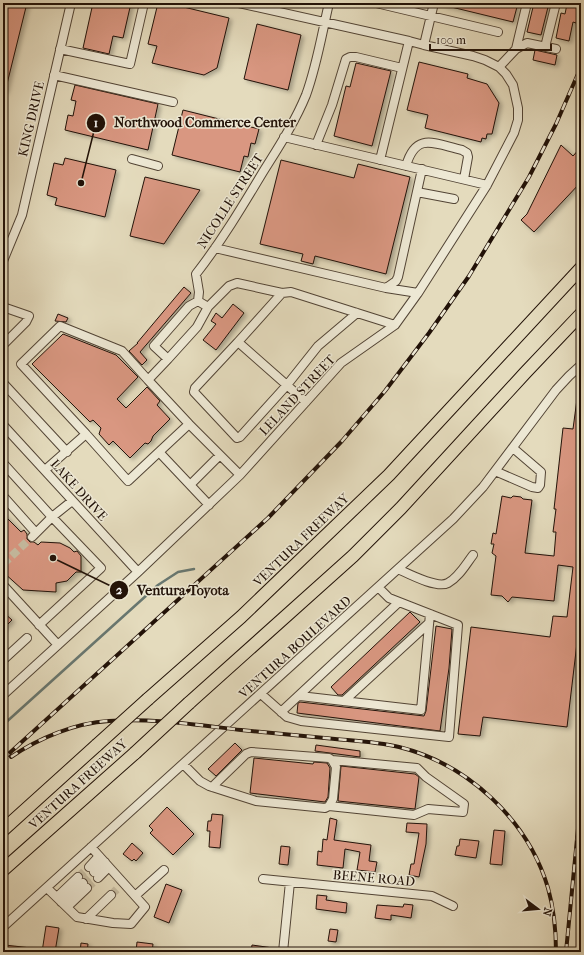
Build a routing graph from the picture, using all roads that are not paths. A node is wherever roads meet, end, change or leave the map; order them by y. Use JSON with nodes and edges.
{"nodes":[{"id":1,"x":71,"y":3,"type":"edge"},
{"id":2,"x":144,"y":3,"type":"edge"},
{"id":3,"x":239,"y":3,"type":"edge"},
{"id":4,"x":329,"y":3,"type":"edge"},
{"id":5,"x":376,"y":3,"type":"edge"},
{"id":6,"x":434,"y":3,"type":"edge"},
{"id":7,"x":527,"y":3,"type":"edge"},
{"id":8,"x":556,"y":3,"type":"edge"},
{"id":9,"x":431,"y":16,"type":"junction"},
{"id":10,"x":325,"y":22,"type":"junction"},
{"id":11,"x":498,"y":32,"type":"dead end"},
{"id":12,"x":409,"y":40,"type":"junction"},
{"id":13,"x":424,"y":45,"type":"junction"},
{"id":14,"x":545,"y":47,"type":"junction"},
{"id":15,"x":60,"y":49,"type":"junction"},
{"id":16,"x":516,"y":49,"type":"junction"},
{"id":17,"x":556,"y":49,"type":"dead end"},
{"id":18,"x":402,"y":68,"type":"junction"},
{"id":19,"x":499,"y":68,"type":"junction"},
{"id":20,"x":54,"y":75,"type":"junction"},
{"id":21,"x":173,"y":102,"type":"dead end"},
{"id":22,"x":284,"y":137,"type":"junction"},
{"id":23,"x":316,"y":145,"type":"junction"},
{"id":24,"x":132,"y":159,"type":"dead end"},
{"id":25,"x":380,"y":160,"type":"junction"},
{"id":26,"x":158,"y":166,"type":"dead end"},
{"id":27,"x":406,"y":166,"type":"junction"},
{"id":28,"x":422,"y":169,"type":"junction"},
{"id":29,"x":464,"y":179,"type":"junction"},
{"id":30,"x":487,"y":185,"type":"junction"},
{"id":31,"x":417,"y":192,"type":"junction"},
{"id":32,"x":454,"y":199,"type":"dead end"},
{"id":33,"x":215,"y":248,"type":"junction"},
{"id":34,"x":3,"y":261,"type":"edge"},
{"id":35,"x":581,"y":268,"type":"edge"},
{"id":36,"x":386,"y":288,"type":"junction"},
{"id":37,"x":282,"y":292,"type":"junction"},
{"id":38,"x":418,"y":293,"type":"junction"},
{"id":39,"x":198,"y":301,"type":"junction"},
{"id":40,"x":3,"y":307,"type":"edge"},
{"id":41,"x":208,"y":307,"type":"junction"},
{"id":42,"x":357,"y":313,"type":"junction"},
{"id":43,"x":581,"y":314,"type":"edge"},
{"id":44,"x":395,"y":325,"type":"junction"},
{"id":45,"x":238,"y":342,"type":"junction"},
{"id":46,"x":3,"y":345,"type":"edge"},
{"id":47,"x":168,"y":359,"type":"junction"},
{"id":48,"x":581,"y":365,"type":"edge"},
{"id":49,"x":148,"y":380,"type":"junction"},
{"id":50,"x":3,"y":383,"type":"edge"},
{"id":51,"x":287,"y":385,"type":"junction"},
{"id":52,"x":306,"y":402,"type":"junction"},
{"id":53,"x":189,"y":424,"type":"junction"},
{"id":54,"x":3,"y":425,"type":"edge"},
{"id":55,"x":86,"y":434,"type":"junction"},
{"id":56,"x":512,"y":448,"type":"junction"},
{"id":57,"x":67,"y":452,"type":"junction"},
{"id":58,"x":159,"y":452,"type":"junction"},
{"id":59,"x":220,"y":456,"type":"junction"},
{"id":60,"x":3,"y":463,"type":"edge"},
{"id":61,"x":45,"y":470,"type":"junction"},
{"id":62,"x":495,"y":471,"type":"junction"},
{"id":63,"x":240,"y":475,"type":"junction"},
{"id":64,"x":190,"y":485,"type":"junction"},
{"id":65,"x":3,"y":496,"type":"edge"},
{"id":66,"x":72,"y":500,"type":"junction"},
{"id":67,"x":208,"y":505,"type":"junction"},
{"id":68,"x":52,"y":517,"type":"junction"},
{"id":69,"x":473,"y":555,"type":"dead end"},
{"id":70,"x":398,"y":570,"type":"junction"},
{"id":71,"x":138,"y":572,"type":"junction"},
{"id":72,"x":3,"y":585,"type":"edge"},
{"id":73,"x":378,"y":588,"type":"junction"},
{"id":74,"x":399,"y":602,"type":"junction"},
{"id":75,"x":430,"y":619,"type":"junction"},
{"id":76,"x":39,"y":625,"type":"junction"},
{"id":77,"x":28,"y":638,"type":"dead end"},
{"id":78,"x":58,"y":645,"type":"junction"},
{"id":79,"x":3,"y":660,"type":"edge"},
{"id":80,"x":5,"y":690,"type":"edge"},
{"id":81,"x":261,"y":694,"type":"junction"},
{"id":82,"x":300,"y":696,"type":"junction"},
{"id":83,"x":344,"y":701,"type":"junction"},
{"id":84,"x":281,"y":712,"type":"junction"},
{"id":85,"x":332,"y":760,"type":"junction"},
{"id":86,"x":183,"y":764,"type":"junction"},
{"id":87,"x":212,"y":786,"type":"junction"},
{"id":88,"x":329,"y":806,"type":"junction"},
{"id":89,"x":3,"y":830,"type":"edge"},
{"id":90,"x":91,"y":847,"type":"junction"},
{"id":91,"x":104,"y":862,"type":"junction"},
{"id":92,"x":3,"y":870,"type":"edge"},
{"id":93,"x":164,"y":870,"type":"dead end"},
{"id":94,"x":581,"y":877,"type":"edge"},
{"id":95,"x":263,"y":879,"type":"dead end"},
{"id":96,"x":581,"y":880,"type":"edge"},
{"id":97,"x":290,"y":882,"type":"junction"},
{"id":98,"x":47,"y":888,"type":"junction"},
{"id":99,"x":117,"y":889,"type":"junction"},
{"id":100,"x":135,"y":896,"type":"junction"},
{"id":101,"x":62,"y":902,"type":"junction"},
{"id":102,"x":453,"y":906,"type":"dead end"},
{"id":103,"x":86,"y":919,"type":"junction"},
{"id":104,"x":3,"y":927,"type":"edge"},
{"id":105,"x":283,"y":952,"type":"edge"}],
"edges":[{"from":1,"to":15,"type":"street","name":"KING DRIVE"},
{"from":2,"to":15,"type":"street"},
{"from":3,"to":10,"type":"street"},
{"from":4,"to":10,"type":"street","name":"NICOLLE STREET"},
{"from":5,"to":9,"type":"street"},
{"from":6,"to":9,"type":"street"},
{"from":7,"to":16,"type":"street"},
{"from":8,"to":14,"type":"street"},
{"from":9,"to":11,"type":"street"},
{"from":9,"to":13,"type":"street"},
{"from":10,"to":12,"type":"street"},
{"from":10,"to":22,"type":"street","name":"NICOLLE STREET"},
{"from":12,"to":13,"type":"street"},
{"from":12,"to":18,"type":"street"},
{"from":13,"to":19,"type":"street"},
{"from":14,"to":16,"type":"street"},
{"from":14,"to":17,"type":"street"},
{"from":15,"to":20,"type":"street","name":"KING DRIVE"},
{"from":16,"to":19,"type":"street"},
{"from":18,"to":23,"type":"street"},
{"from":18,"to":25,"type":"street"},
{"from":19,"to":30,"type":"street","name":"LELAND STREET"},
{"from":20,"to":21,"type":"street"},
{"from":20,"to":34,"type":"street","name":"KING DRIVE"},
{"from":22,"to":23,"type":"street"},
{"from":22,"to":33,"type":"street","name":"NICOLLE STREET"},
{"from":23,"to":25,"type":"street"},
{"from":24,"to":26,"type":"street"},
{"from":25,"to":27,"type":"street"},
{"from":27,"to":28,"type":"street"},
{"from":27,"to":29,"type":"street"},
{"from":28,"to":29,"type":"street"},
{"from":28,"to":31,"type":"street"},
{"from":29,"to":30,"type":"street"},
{"from":30,"to":38,"type":"street","name":"LELAND STREET"},
{"from":31,"to":32,"type":"street"},
{"from":31,"to":36,"type":"street"},
{"from":33,"to":36,"type":"street"},
{"from":33,"to":39,"type":"street","name":"NICOLLE STREET"},
{"from":35,"to":89,"type":"highway","name":"VENTURA FREEWAY","bridge":true},
{"from":36,"to":38,"type":"street"},
{"from":37,"to":41,"type":"street"},
{"from":37,"to":42,"type":"street"},
{"from":37,"to":45,"type":"street"},
{"from":38,"to":44,"type":"street","name":"LELAND STREET"},
{"from":39,"to":41,"type":"street"},
{"from":39,"to":47,"type":"street"},
{"from":40,"to":46,"type":"street"},
{"from":41,"to":47,"type":"street"},
{"from":42,"to":44,"type":"street"},
{"from":42,"to":51,"type":"street"},
{"from":43,"to":92,"type":"highway","name":"VENTURA FREEWAY","bridge":true},
{"from":44,"to":52,"type":"street","name":"LELAND STREET"},
{"from":45,"to":51,"type":"street"},
{"from":45,"to":51,"type":"street"},
{"from":47,"to":49,"type":"street"},
{"from":48,"to":56,"type":"street","name":"VENTURA BOULEVARD"},
{"from":49,"to":53,"type":"street"},
{"from":49,"to":55,"type":"street"},
{"from":50,"to":57,"type":"street"},
{"from":51,"to":52,"type":"street"},
{"from":52,"to":63,"type":"street","name":"LELAND STREET"},
{"from":53,"to":58,"type":"street"},
{"from":53,"to":59,"type":"street"},
{"from":54,"to":61,"type":"street","name":"LAKE DRIVE"},
{"from":55,"to":57,"type":"street"},
{"from":55,"to":58,"type":"street"},
{"from":56,"to":62,"type":"street","name":"VENTURA BOULEVARD"},
{"from":56,"to":62,"type":"street"},
{"from":57,"to":61,"type":"street"},
{"from":58,"to":64,"type":"street"},
{"from":59,"to":63,"type":"street"},
{"from":59,"to":64,"type":"street"},
{"from":60,"to":68,"type":"street"},
{"from":61,"to":66,"type":"street","name":"LAKE DRIVE"},
{"from":62,"to":70,"type":"street","name":"VENTURA BOULEVARD"},
{"from":63,"to":67,"type":"street","name":"LELAND STREET"},
{"from":64,"to":67,"type":"street"},
{"from":65,"to":68,"type":"street"},
{"from":66,"to":68,"type":"street"},
{"from":66,"to":71,"type":"street","name":"LAKE DRIVE"},
{"from":67,"to":71,"type":"street","name":"LELAND STREET"},
{"from":68,"to":76,"type":"street"},
{"from":69,"to":70,"type":"street"},
{"from":70,"to":73,"type":"street","name":"VENTURA BOULEVARD"},
{"from":71,"to":78,"type":"street","name":"LELAND STREET"},
{"from":72,"to":76,"type":"street"},
{"from":73,"to":74,"type":"street"},
{"from":73,"to":81,"type":"street","name":"VENTURA BOULEVARD"},
{"from":74,"to":75,"type":"street"},
{"from":74,"to":82,"type":"street"},
{"from":75,"to":83,"type":"street"},
{"from":75,"to":83,"type":"street"},
{"from":75,"to":84,"type":"street"},
{"from":76,"to":78,"type":"street"},
{"from":77,"to":79,"type":"street"},
{"from":78,"to":80,"type":"street","name":"LELAND STREET"},
{"from":81,"to":84,"type":"street"},
{"from":81,"to":86,"type":"street","name":"VENTURA BOULEVARD"},
{"from":82,"to":83,"type":"street"},
{"from":82,"to":84,"type":"street"},
{"from":85,"to":87,"type":"street"},
{"from":85,"to":88,"type":"street"},
{"from":85,"to":88,"type":"street"},
{"from":86,"to":87,"type":"street"},
{"from":86,"to":90,"type":"street","name":"VENTURA BOULEVARD"},
{"from":87,"to":88,"type":"street"},
{"from":90,"to":91,"type":"street"},
{"from":90,"to":98,"type":"street","name":"VENTURA BOULEVARD"},
{"from":91,"to":91,"type":"street"},
{"from":91,"to":99,"type":"street"},
{"from":93,"to":100,"type":"street"},
{"from":94,"to":96,"type":"street"},
{"from":95,"to":97,"type":"street","name":"BEENE ROAD"},
{"from":97,"to":102,"type":"street","name":"BEENE ROAD"},
{"from":97,"to":105,"type":"street"},
{"from":98,"to":101,"type":"street"},
{"from":98,"to":104,"type":"street","name":"VENTURA BOULEVARD"},
{"from":99,"to":100,"type":"street"},
{"from":99,"to":103,"type":"street"},
{"from":100,"to":103,"type":"street"},
{"from":101,"to":101,"type":"street"},
{"from":101,"to":103,"type":"street"}]}
